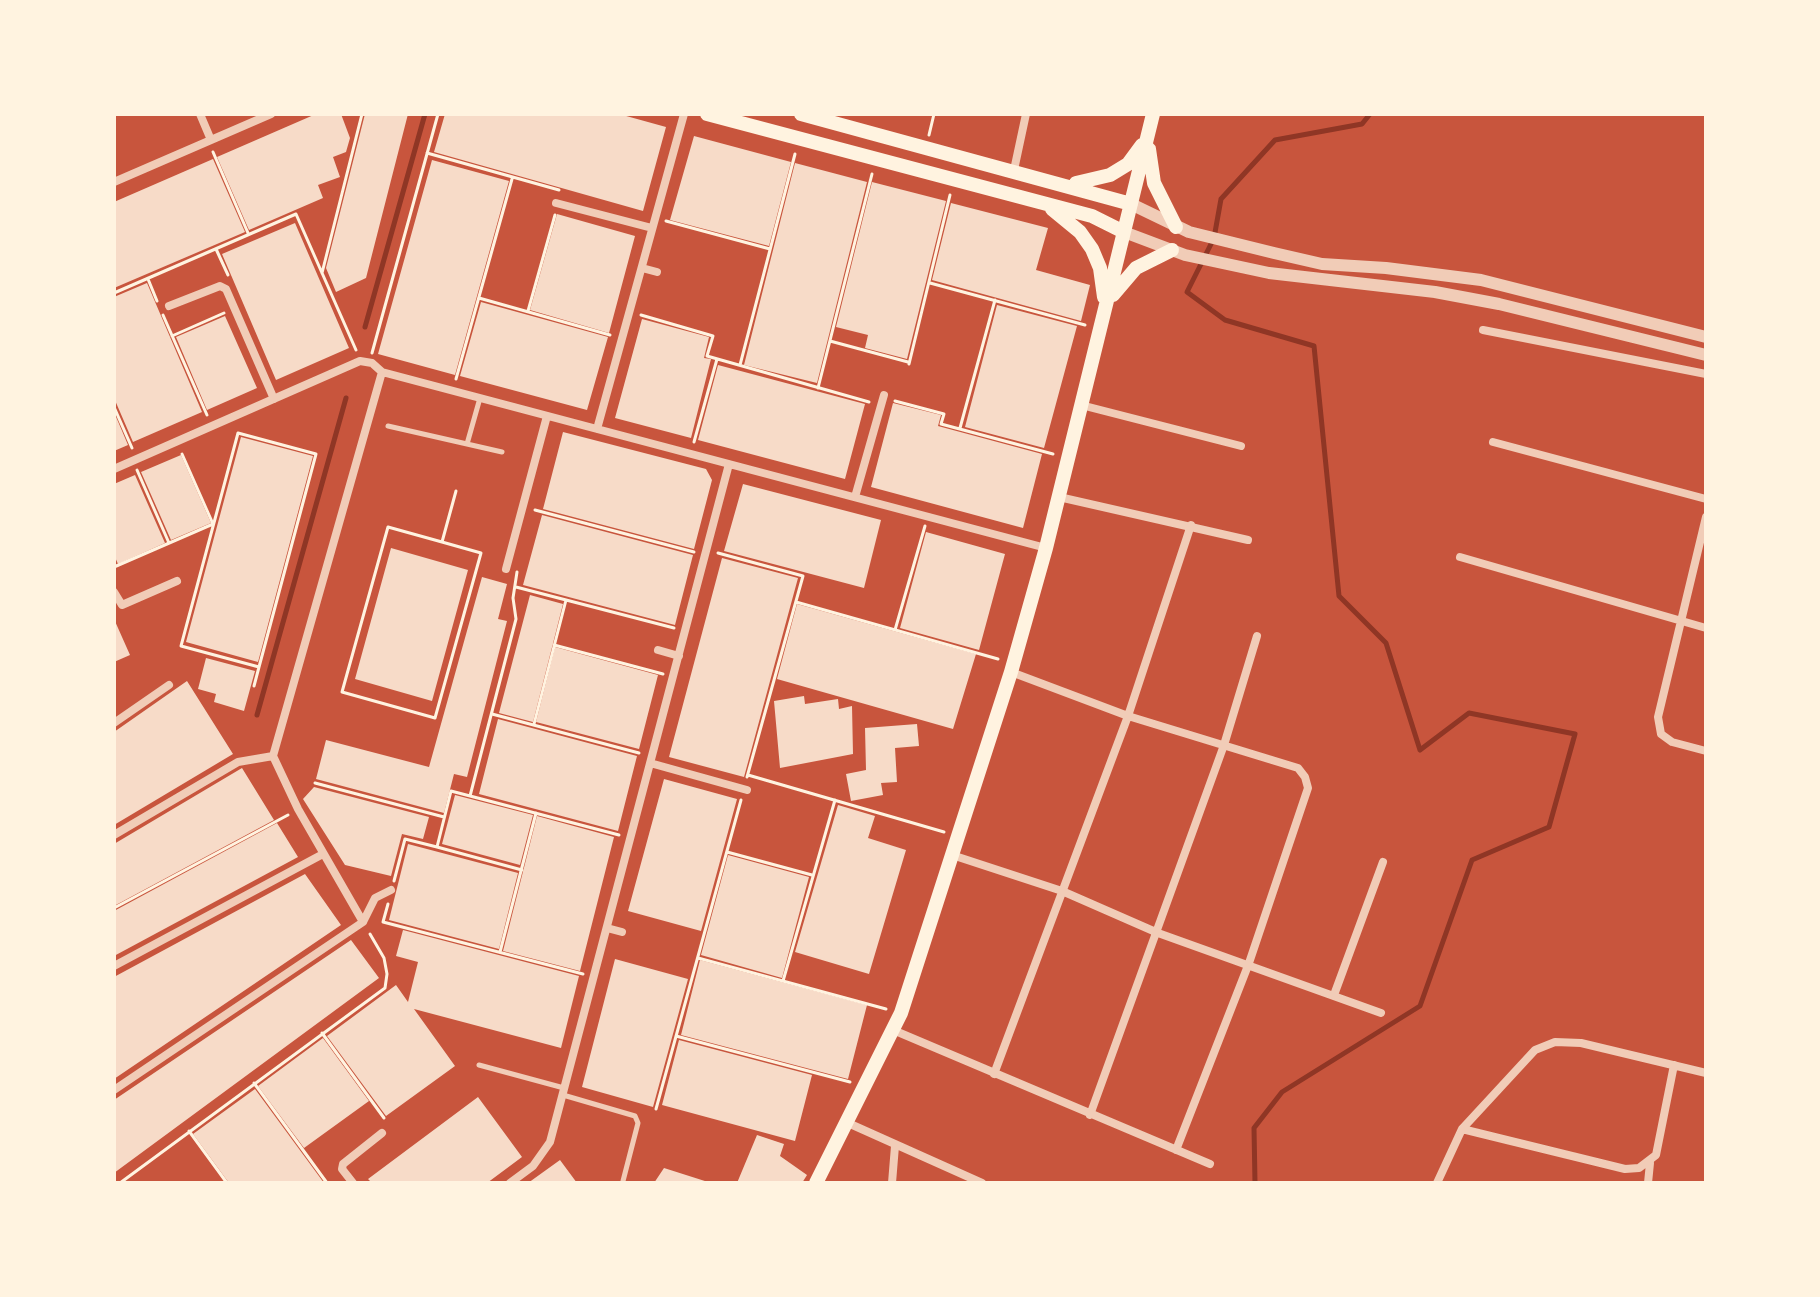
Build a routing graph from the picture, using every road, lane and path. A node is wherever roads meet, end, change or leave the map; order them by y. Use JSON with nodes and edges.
{"nodes":[{"id":1,"x":200,"y":114,"type":"edge"},
{"id":2,"x":271,"y":114,"type":"edge"},
{"id":3,"x":362,"y":114,"type":"edge"},
{"id":4,"x":438,"y":114,"type":"edge"},
{"id":5,"x":684,"y":114,"type":"edge"},
{"id":6,"x":707,"y":114,"type":"edge"},
{"id":7,"x":801,"y":114,"type":"edge"},
{"id":8,"x":934,"y":114,"type":"edge"},
{"id":9,"x":1026,"y":114,"type":"edge"},
{"id":10,"x":1153,"y":114,"type":"edge"},
{"id":11,"x":841,"y":119,"type":"edge"},
{"id":12,"x":800,"y":138,"type":"junction"},
{"id":13,"x":1147,"y":138,"type":"junction"},
{"id":14,"x":210,"y":140,"type":"junction"},
{"id":15,"x":926,"y":147,"type":"junction"},
{"id":16,"x":427,"y":153,"type":"junction"},
{"id":17,"x":876,"y":159,"type":"junction"},
{"id":18,"x":1014,"y":170,"type":"junction"},
{"id":19,"x":512,"y":177,"type":"junction"},
{"id":20,"x":954,"y":179,"type":"junction"},
{"id":21,"x":114,"y":182,"type":"edge"},
{"id":22,"x":1060,"y":182,"type":"junction"},
{"id":23,"x":569,"y":193,"type":"dead end"},
{"id":24,"x":1039,"y":202,"type":"junction"},
{"id":25,"x":557,"y":203,"type":"joint"},
{"id":26,"x":1131,"y":204,"type":"junction"},
{"id":27,"x":655,"y":218,"type":"junction"},
{"id":28,"x":652,"y":228,"type":"junction"},
{"id":29,"x":1183,"y":230,"type":"junction"},
{"id":30,"x":1124,"y":232,"type":"junction"},
{"id":31,"x":249,"y":235,"type":"junction"},
{"id":32,"x":770,"y":249,"type":"junction"},
{"id":33,"x":1178,"y":252,"type":"junction"},
{"id":34,"x":642,"y":268,"type":"junction"},
{"id":35,"x":657,"y":272,"type":"dead end"},
{"id":36,"x":322,"y":273,"type":"junction"},
{"id":37,"x":148,"y":279,"type":"junction"},
{"id":38,"x":929,"y":282,"type":"junction"},
{"id":39,"x":114,"y":293,"type":"edge"},
{"id":40,"x":479,"y":298,"type":"junction"},
{"id":41,"x":995,"y":300,"type":"junction"},
{"id":42,"x":169,"y":306,"type":"dead end"},
{"id":43,"x":235,"y":309,"type":"junction"},
{"id":44,"x":1105,"y":310,"type":"junction"},
{"id":45,"x":528,"y":312,"type":"junction"},
{"id":46,"x":629,"y":312,"type":"junction"},
{"id":47,"x":1100,"y":329,"type":"junction"},
{"id":48,"x":1483,"y":330,"type":"dead end"},
{"id":49,"x":172,"y":336,"type":"junction"},
{"id":50,"x":1706,"y":337,"type":"edge"},
{"id":51,"x":622,"y":339,"type":"junction"},
{"id":52,"x":830,"y":341,"type":"junction"},
{"id":53,"x":1706,"y":355,"type":"edge"},
{"id":54,"x":717,"y":359,"type":"junction"},
{"id":55,"x":365,"y":362,"type":"junction"},
{"id":56,"x":740,"y":365,"type":"junction"},
{"id":57,"x":382,"y":372,"type":"junction"},
{"id":58,"x":1706,"y":374,"type":"edge"},
{"id":59,"x":818,"y":388,"type":"junction"},
{"id":60,"x":453,"y":391,"type":"junction"},
{"id":61,"x":480,"y":398,"type":"junction"},
{"id":62,"x":274,"y":399,"type":"junction"},
{"id":63,"x":883,"y":399,"type":"junction"},
{"id":64,"x":1081,"y":405,"type":"junction"},
{"id":65,"x":114,"y":407,"type":"edge"},
{"id":66,"x":547,"y":416,"type":"junction"},
{"id":67,"x":212,"y":426,"type":"junction"},
{"id":68,"x":388,"y":426,"type":"dead end"},
{"id":69,"x":597,"y":429,"type":"junction"},
{"id":70,"x":960,"y":429,"type":"junction"},
{"id":71,"x":177,"y":441,"type":"junction"},
{"id":72,"x":1493,"y":442,"type":"dead end"},
{"id":73,"x":467,"y":444,"type":"junction"},
{"id":74,"x":1241,"y":446,"type":"dead end"},
{"id":75,"x":502,"y":452,"type":"dead end"},
{"id":76,"x":691,"y":454,"type":"junction"},
{"id":77,"x":1068,"y":458,"type":"junction"},
{"id":78,"x":134,"y":460,"type":"junction"},
{"id":79,"x":729,"y":464,"type":"junction"},
{"id":80,"x":114,"y":469,"type":"edge"},
{"id":81,"x":456,"y":491,"type":"dead end"},
{"id":82,"x":855,"y":497,"type":"junction"},
{"id":83,"x":1059,"y":497,"type":"junction"},
{"id":84,"x":1706,"y":499,"type":"edge"},
{"id":85,"x":523,"y":507,"type":"junction"},
{"id":86,"x":906,"y":511,"type":"junction"},
{"id":87,"x":928,"y":516,"type":"junction"},
{"id":88,"x":1706,"y":517,"type":"edge"},
{"id":89,"x":903,"y":521,"type":"dead end"},
{"id":90,"x":1191,"y":525,"type":"junction"},
{"id":91,"x":1248,"y":540,"type":"dead end"},
{"id":92,"x":442,"y":542,"type":"junction"},
{"id":93,"x":169,"y":543,"type":"junction"},
{"id":94,"x":1046,"y":548,"type":"junction"},
{"id":95,"x":706,"y":553,"type":"junction"},
{"id":96,"x":1460,"y":557,"type":"dead end"},
{"id":97,"x":114,"y":567,"type":"edge"},
{"id":98,"x":506,"y":569,"type":"joint"},
{"id":99,"x":177,"y":581,"type":"dead end"},
{"id":100,"x":516,"y":587,"type":"junction"},
{"id":101,"x":114,"y":592,"type":"edge"},
{"id":102,"x":566,"y":600,"type":"junction"},
{"id":103,"x":796,"y":602,"type":"junction"},
{"id":104,"x":1681,"y":622,"type":"junction"},
{"id":105,"x":1706,"y":628,"type":"edge"},
{"id":106,"x":895,"y":630,"type":"junction"},
{"id":107,"x":685,"y":631,"type":"junction"},
{"id":108,"x":1257,"y":636,"type":"dead end"},
{"id":109,"x":554,"y":645,"type":"junction"},
{"id":110,"x":658,"y":650,"type":"dead end"},
{"id":111,"x":679,"y":656,"type":"junction"},
{"id":112,"x":259,"y":667,"type":"junction"},
{"id":113,"x":1012,"y":667,"type":"junction"},
{"id":114,"x":673,"y":677,"type":"junction"},
{"id":115,"x":169,"y":685,"type":"dead end"},
{"id":116,"x":254,"y":686,"type":"dead end"},
{"id":117,"x":492,"y":714,"type":"junction"},
{"id":118,"x":1128,"y":716,"type":"junction"},
{"id":119,"x":114,"y":723,"type":"edge"},
{"id":120,"x":533,"y":725,"type":"junction"},
{"id":121,"x":1224,"y":745,"type":"junction"},
{"id":122,"x":1706,"y":751,"type":"edge"},
{"id":123,"x":273,"y":756,"type":"junction"},
{"id":124,"x":651,"y":760,"type":"junction"},
{"id":125,"x":748,"y":775,"type":"junction"},
{"id":126,"x":315,"y":783,"type":"dead end"},
{"id":127,"x":746,"y":790,"type":"junction"},
{"id":128,"x":470,"y":796,"type":"dead end"},
{"id":129,"x":835,"y":800,"type":"junction"},
{"id":130,"x":298,"y":809,"type":"junction"},
{"id":131,"x":536,"y":813,"type":"junction"},
{"id":132,"x":444,"y":817,"type":"junction"},
{"id":133,"x":114,"y":835,"type":"edge"},
{"id":134,"x":958,"y":836,"type":"junction"},
{"id":135,"x":631,"y":838,"type":"junction"},
{"id":136,"x":437,"y":847,"type":"junction"},
{"id":137,"x":727,"y":852,"type":"junction"},
{"id":138,"x":323,"y":854,"type":"junction"},
{"id":139,"x":952,"y":855,"type":"junction"},
{"id":140,"x":1383,"y":862,"type":"dead end"},
{"id":141,"x":522,"y":870,"type":"junction"},
{"id":142,"x":813,"y":875,"type":"junction"},
{"id":143,"x":391,"y":890,"type":"junction"},
{"id":144,"x":1062,"y":891,"type":"junction"},
{"id":145,"x":114,"y":908,"type":"edge"},
{"id":146,"x":363,"y":922,"type":"junction"},
{"id":147,"x":607,"y":928,"type":"junction"},
{"id":148,"x":622,"y":932,"type":"dead end"},
{"id":149,"x":1158,"y":933,"type":"junction"},
{"id":150,"x":500,"y":952,"type":"junction"},
{"id":151,"x":698,"y":958,"type":"junction"},
{"id":152,"x":1249,"y":963,"type":"junction"},
{"id":153,"x":114,"y":966,"type":"edge"},
{"id":154,"x":594,"y":977,"type":"junction"},
{"id":155,"x":783,"y":981,"type":"junction"},
{"id":156,"x":1334,"y":995,"type":"junction"},
{"id":157,"x":901,"y":1013,"type":"junction"},
{"id":158,"x":1381,"y":1013,"type":"dead end"},
{"id":159,"x":893,"y":1030,"type":"junction"},
{"id":160,"x":322,"y":1033,"type":"junction"},
{"id":161,"x":676,"y":1036,"type":"junction"},
{"id":162,"x":479,"y":1065,"type":"dead end"},
{"id":163,"x":1674,"y":1065,"type":"junction"},
{"id":164,"x":1706,"y":1073,"type":"edge"},
{"id":165,"x":994,"y":1074,"type":"junction"},
{"id":166,"x":254,"y":1083,"type":"junction"},
{"id":167,"x":866,"y":1086,"type":"junction"},
{"id":168,"x":114,"y":1090,"type":"edge"},
{"id":169,"x":564,"y":1092,"type":"junction"},
{"id":170,"x":656,"y":1109,"type":"dead end"},
{"id":171,"x":1090,"y":1115,"type":"junction"},
{"id":172,"x":384,"y":1118,"type":"dead end"},
{"id":173,"x":848,"y":1123,"type":"junction"},
{"id":174,"x":1462,"y":1129,"type":"junction"},
{"id":175,"x":189,"y":1131,"type":"junction"},
{"id":176,"x":382,"y":1133,"type":"dead end"},
{"id":177,"x":895,"y":1146,"type":"junction"},
{"id":178,"x":1176,"y":1150,"type":"junction"},
{"id":179,"x":1650,"y":1163,"type":"junction"},
{"id":180,"x":1210,"y":1164,"type":"dead end"},
{"id":181,"x":623,"y":1181,"type":"dead end"},
{"id":182,"x":226,"y":1182,"type":"edge"},
{"id":183,"x":120,"y":1183,"type":"edge"},
{"id":184,"x":327,"y":1183,"type":"edge"},
{"id":185,"x":353,"y":1183,"type":"edge"},
{"id":186,"x":510,"y":1183,"type":"edge"},
{"id":187,"x":816,"y":1183,"type":"edge"},
{"id":188,"x":892,"y":1183,"type":"edge"},
{"id":189,"x":982,"y":1183,"type":"edge"},
{"id":190,"x":1437,"y":1183,"type":"edge"},
{"id":191,"x":1648,"y":1183,"type":"edge"}],
"edges":[{"from":1,"to":14,"type":"street"},
{"from":2,"to":14,"type":"street"},
{"from":3,"to":36,"type":"path"},
{"from":4,"to":16,"type":"path"},
{"from":5,"to":27,"type":"street"},
{"from":6,"to":12,"type":"main road"},
{"from":7,"to":11,"type":"main road"},
{"from":8,"to":15,"type":"path"},
{"from":9,"to":18,"type":"street"},
{"from":10,"to":13,"type":"main road"},
{"from":11,"to":15,"type":"main road"},
{"from":12,"to":17,"type":"main road"},
{"from":12,"to":32,"type":"path"},
{"from":13,"to":22,"type":"main road"},
{"from":13,"to":26,"type":"main road"},
{"from":13,"to":29,"type":"main road"},
{"from":14,"to":21,"type":"street"},
{"from":14,"to":31,"type":"path"},
{"from":15,"to":18,"type":"main road"},
{"from":16,"to":19,"type":"path"},
{"from":16,"to":55,"type":"path"},
{"from":17,"to":20,"type":"main road"},
{"from":17,"to":52,"type":"path"},
{"from":18,"to":22,"type":"main road"},
{"from":19,"to":23,"type":"path"},
{"from":19,"to":40,"type":"path"},
{"from":20,"to":24,"type":"main road"},
{"from":20,"to":38,"type":"path"},
{"from":22,"to":26,"type":"main road"},
{"from":24,"to":30,"type":"main road"},
{"from":24,"to":44,"type":"main road"},
{"from":25,"to":28,"type":"street"},
{"from":25,"to":45,"type":"path"},
{"from":26,"to":29,"type":"street"},
{"from":26,"to":30,"type":"main road"},
{"from":27,"to":28,"type":"street"},
{"from":27,"to":32,"type":"path"},
{"from":28,"to":34,"type":"street"},
{"from":29,"to":50,"type":"street"},
{"from":30,"to":33,"type":"street"},
{"from":30,"to":44,"type":"main road"},
{"from":31,"to":36,"type":"path"},
{"from":31,"to":37,"type":"path"},
{"from":32,"to":56,"type":"path"},
{"from":33,"to":44,"type":"main road"},
{"from":33,"to":53,"type":"street"},
{"from":34,"to":35,"type":"street"},
{"from":34,"to":46,"type":"street"},
{"from":36,"to":55,"type":"path"},
{"from":37,"to":39,"type":"path"},
{"from":37,"to":49,"type":"path"},
{"from":38,"to":41,"type":"path"},
{"from":38,"to":52,"type":"path"},
{"from":40,"to":45,"type":"path"},
{"from":40,"to":60,"type":"path"},
{"from":41,"to":47,"type":"path"},
{"from":41,"to":70,"type":"path"},
{"from":42,"to":43,"type":"street"},
{"from":43,"to":49,"type":"path"},
{"from":43,"to":62,"type":"street"},
{"from":44,"to":47,"type":"main road"},
{"from":45,"to":51,"type":"path"},
{"from":46,"to":51,"type":"street"},
{"from":46,"to":54,"type":"path"},
{"from":47,"to":64,"type":"main road"},
{"from":48,"to":58,"type":"street"},
{"from":49,"to":67,"type":"path"},
{"from":51,"to":69,"type":"street"},
{"from":52,"to":59,"type":"path"},
{"from":54,"to":56,"type":"path"},
{"from":54,"to":76,"type":"path"},
{"from":55,"to":57,"type":"street"},
{"from":55,"to":62,"type":"street"},
{"from":56,"to":59,"type":"path"},
{"from":57,"to":60,"type":"street"},
{"from":57,"to":123,"type":"street"},
{"from":59,"to":63,"type":"path"},
{"from":60,"to":61,"type":"street"},
{"from":61,"to":66,"type":"street"},
{"from":61,"to":73,"type":"lane"},
{"from":62,"to":67,"type":"street"},
{"from":63,"to":70,"type":"path"},
{"from":63,"to":82,"type":"street"},
{"from":64,"to":74,"type":"street"},
{"from":64,"to":77,"type":"main road"},
{"from":65,"to":78,"type":"path"},
{"from":66,"to":69,"type":"street"},
{"from":66,"to":85,"type":"street"},
{"from":67,"to":71,"type":"street"},
{"from":68,"to":73,"type":"lane"},
{"from":69,"to":76,"type":"street"},
{"from":70,"to":77,"type":"path"},
{"from":71,"to":78,"type":"street"},
{"from":71,"to":93,"type":"path"},
{"from":72,"to":84,"type":"street"},
{"from":73,"to":75,"type":"lane"},
{"from":76,"to":79,"type":"street"},
{"from":77,"to":83,"type":"main road"},
{"from":78,"to":80,"type":"street"},
{"from":78,"to":93,"type":"path"},
{"from":79,"to":82,"type":"street"},
{"from":79,"to":95,"type":"street"},
{"from":81,"to":92,"type":"path"},
{"from":82,"to":86,"type":"street"},
{"from":83,"to":90,"type":"street"},
{"from":83,"to":94,"type":"main road"},
{"from":85,"to":95,"type":"path"},
{"from":85,"to":98,"type":"street"},
{"from":86,"to":87,"type":"street"},
{"from":86,"to":89,"type":"street"},
{"from":87,"to":94,"type":"street"},
{"from":87,"to":106,"type":"path"},
{"from":88,"to":104,"type":"street"},
{"from":90,"to":91,"type":"street"},
{"from":90,"to":118,"type":"street"},
{"from":92,"to":92,"type":"path"},
{"from":93,"to":97,"type":"path"},
{"from":94,"to":113,"type":"main road"},
{"from":95,"to":103,"type":"path"},
{"from":95,"to":107,"type":"street"},
{"from":96,"to":104,"type":"street"},
{"from":98,"to":100,"type":"path"},
{"from":99,"to":101,"type":"street"},
{"from":100,"to":102,"type":"path"},
{"from":100,"to":117,"type":"path"},
{"from":102,"to":107,"type":"path"},
{"from":102,"to":109,"type":"path"},
{"from":103,"to":106,"type":"path"},
{"from":103,"to":125,"type":"path"},
{"from":104,"to":105,"type":"street"},
{"from":104,"to":122,"type":"street"},
{"from":106,"to":113,"type":"path"},
{"from":107,"to":111,"type":"street"},
{"from":108,"to":121,"type":"street"},
{"from":109,"to":114,"type":"path"},
{"from":109,"to":120,"type":"path"},
{"from":110,"to":111,"type":"street"},
{"from":111,"to":114,"type":"street"},
{"from":112,"to":112,"type":"path"},
{"from":112,"to":116,"type":"path"},
{"from":113,"to":118,"type":"street"},
{"from":113,"to":134,"type":"main road"},
{"from":114,"to":124,"type":"street"},
{"from":115,"to":119,"type":"street"},
{"from":117,"to":120,"type":"path"},
{"from":117,"to":128,"type":"path"},
{"from":118,"to":121,"type":"street"},
{"from":118,"to":144,"type":"street"},
{"from":120,"to":124,"type":"path"},
{"from":121,"to":149,"type":"street"},
{"from":121,"to":152,"type":"street"},
{"from":123,"to":130,"type":"street"},
{"from":123,"to":133,"type":"street"},
{"from":124,"to":127,"type":"street"},
{"from":124,"to":135,"type":"street"},
{"from":125,"to":127,"type":"path"},
{"from":125,"to":129,"type":"path"},
{"from":126,"to":132,"type":"path"},
{"from":127,"to":137,"type":"path"},
{"from":129,"to":134,"type":"path"},
{"from":129,"to":142,"type":"path"},
{"from":130,"to":138,"type":"street"},
{"from":130,"to":145,"type":"path"},
{"from":131,"to":132,"type":"path"},
{"from":131,"to":135,"type":"path"},
{"from":131,"to":141,"type":"path"},
{"from":132,"to":136,"type":"path"},
{"from":134,"to":139,"type":"main road"},
{"from":135,"to":147,"type":"street"},
{"from":136,"to":141,"type":"path"},
{"from":136,"to":143,"type":"path"},
{"from":137,"to":142,"type":"path"},
{"from":137,"to":151,"type":"path"},
{"from":138,"to":146,"type":"street"},
{"from":138,"to":153,"type":"street"},
{"from":139,"to":144,"type":"street"},
{"from":139,"to":157,"type":"main road"},
{"from":140,"to":156,"type":"street"},
{"from":141,"to":150,"type":"path"},
{"from":142,"to":155,"type":"path"},
{"from":143,"to":146,"type":"street"},
{"from":143,"to":150,"type":"path"},
{"from":144,"to":149,"type":"street"},
{"from":144,"to":165,"type":"street"},
{"from":146,"to":160,"type":"path"},
{"from":146,"to":168,"type":"street"},
{"from":147,"to":148,"type":"street"},
{"from":147,"to":154,"type":"street"},
{"from":149,"to":152,"type":"street"},
{"from":149,"to":171,"type":"street"},
{"from":150,"to":154,"type":"path"},
{"from":151,"to":155,"type":"path"},
{"from":151,"to":161,"type":"path"},
{"from":152,"to":156,"type":"street"},
{"from":152,"to":178,"type":"street"},
{"from":154,"to":169,"type":"street"},
{"from":155,"to":157,"type":"path"},
{"from":156,"to":158,"type":"street"},
{"from":157,"to":159,"type":"main road"},
{"from":159,"to":165,"type":"street"},
{"from":159,"to":167,"type":"main road"},
{"from":160,"to":166,"type":"path"},
{"from":160,"to":172,"type":"path"},
{"from":161,"to":167,"type":"path"},
{"from":161,"to":170,"type":"path"},
{"from":162,"to":169,"type":"lane"},
{"from":163,"to":164,"type":"street"},
{"from":163,"to":174,"type":"street"},
{"from":163,"to":179,"type":"street"},
{"from":165,"to":171,"type":"street"},
{"from":166,"to":175,"type":"path"},
{"from":166,"to":184,"type":"path"},
{"from":167,"to":173,"type":"main road"},
{"from":169,"to":181,"type":"lane"},
{"from":169,"to":186,"type":"street"},
{"from":171,"to":178,"type":"street"},
{"from":173,"to":177,"type":"street"},
{"from":173,"to":187,"type":"main road"},
{"from":174,"to":179,"type":"street"},
{"from":174,"to":190,"type":"street"},
{"from":175,"to":182,"type":"path"},
{"from":175,"to":183,"type":"path"},
{"from":176,"to":185,"type":"street"},
{"from":177,"to":188,"type":"street"},
{"from":177,"to":189,"type":"street"},
{"from":178,"to":180,"type":"street"},
{"from":179,"to":191,"type":"street"}]}
